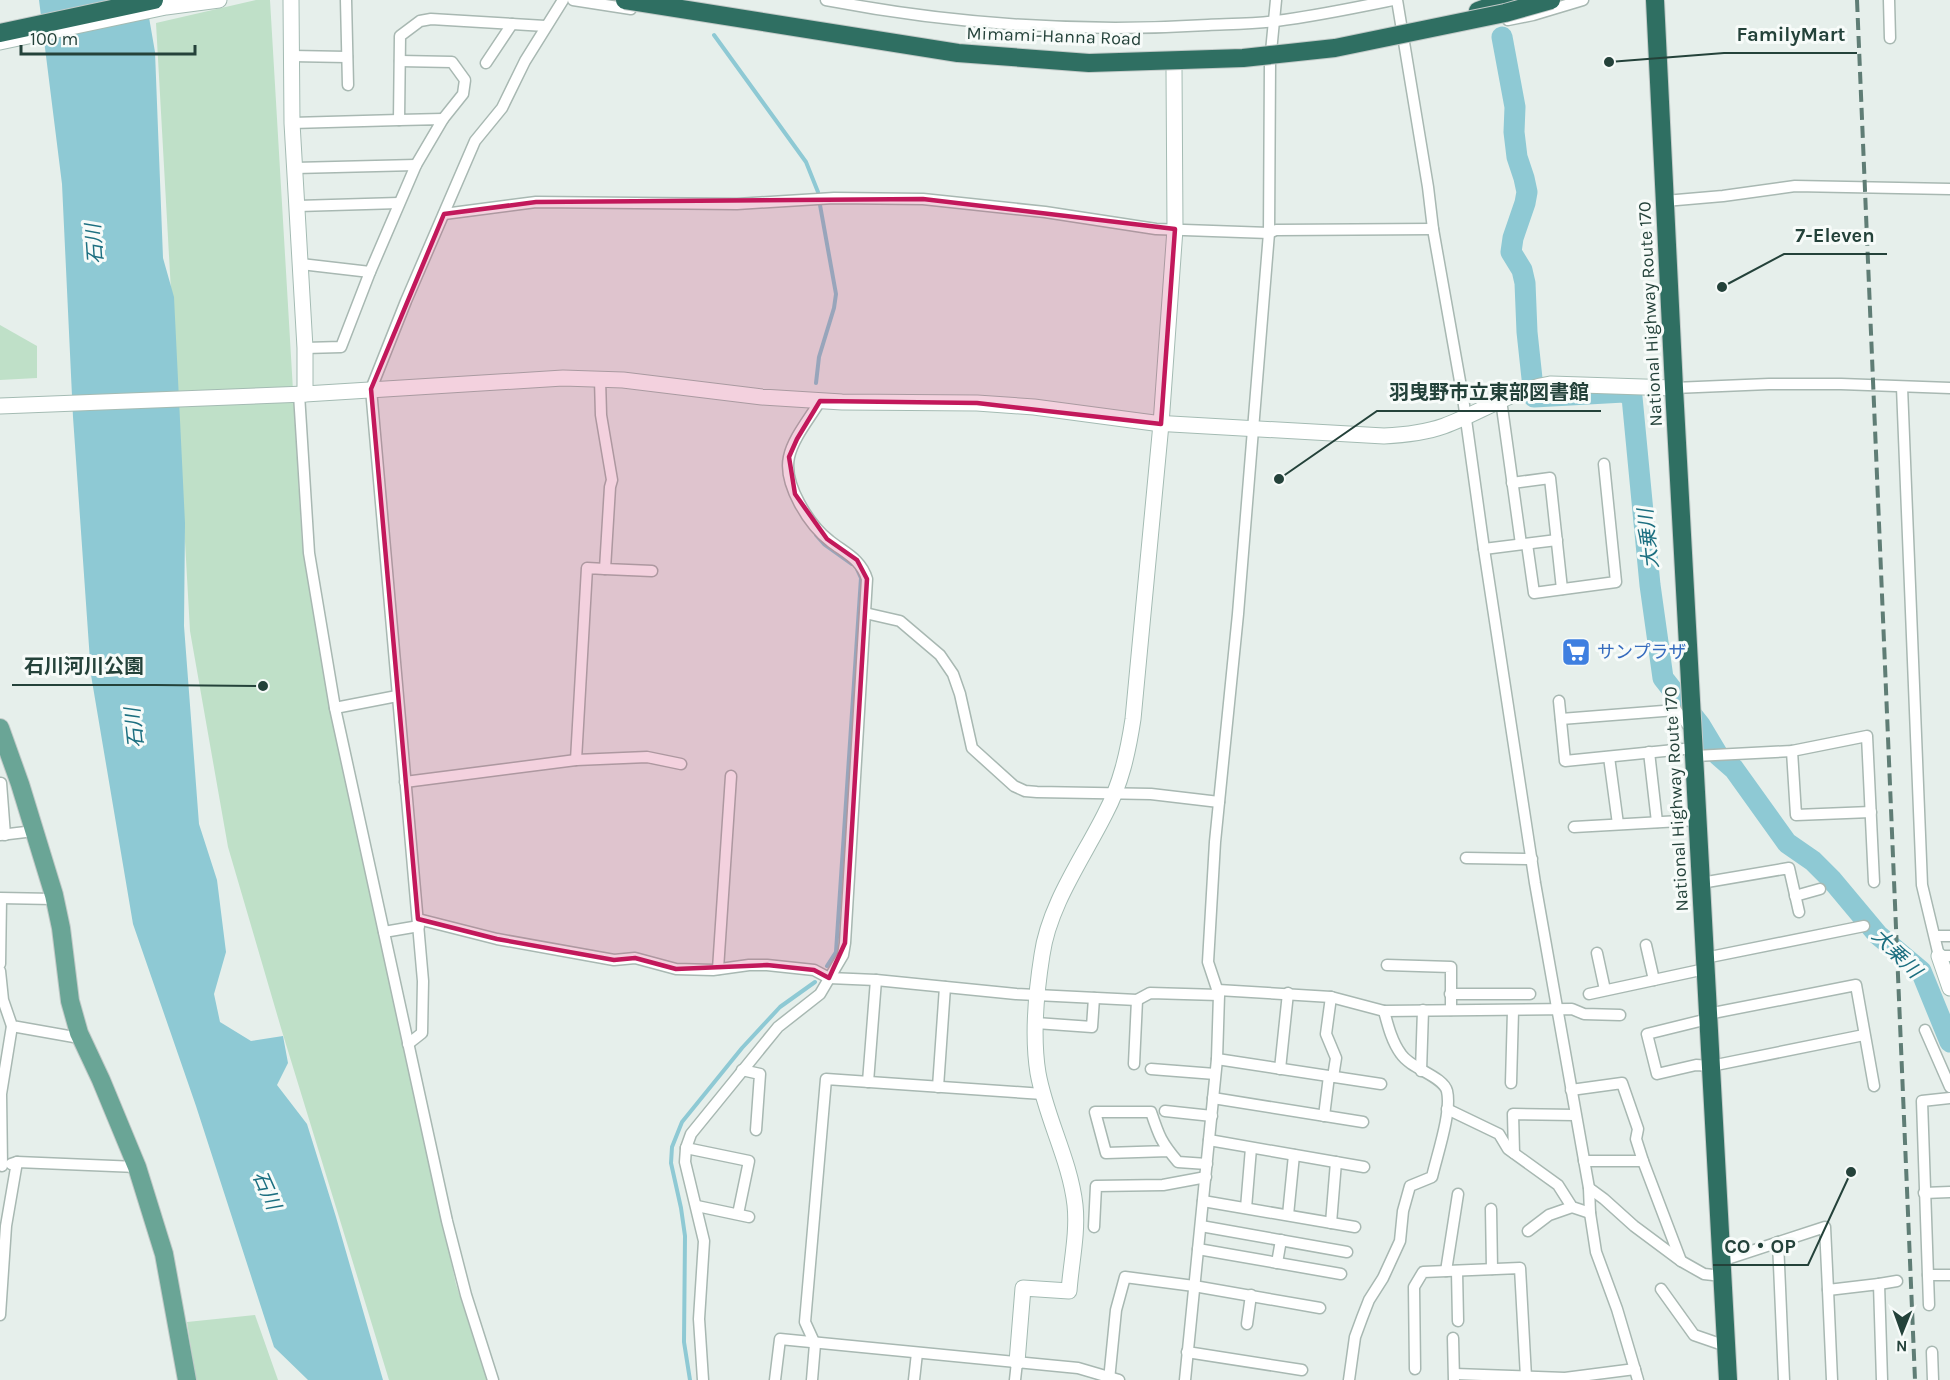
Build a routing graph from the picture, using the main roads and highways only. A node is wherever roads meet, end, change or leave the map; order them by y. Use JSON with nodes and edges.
{"nodes":[{"id":1,"x":113,"y":0,"type":"edge"},
{"id":2,"x":154,"y":0,"type":"edge"},
{"id":3,"x":625,"y":0,"type":"edge"},
{"id":4,"x":673,"y":0,"type":"edge"},
{"id":5,"x":1507,"y":0,"type":"edge"},
{"id":6,"x":1518,"y":0,"type":"edge"},
{"id":7,"x":1551,"y":0,"type":"edge"},
{"id":8,"x":1655,"y":0,"type":"edge"},
{"id":9,"x":1478,"y":11,"type":"junction"},
{"id":10,"x":0,"y":25,"type":"edge"},
{"id":11,"x":0,"y":33,"type":"edge"},
{"id":12,"x":0,"y":728,"type":"edge"},
{"id":13,"x":187,"y":1380,"type":"edge"},
{"id":14,"x":1728,"y":1380,"type":"edge"}],
"edges":[{"from":1,"to":10,"type":"highway"},
{"from":2,"to":11,"type":"highway"},
{"from":3,"to":7,"type":"highway","name":"Mimami-Hanna Road","bridge":true},
{"from":4,"to":9,"type":"highway","name":"Mimami-Hanna Road"},
{"from":5,"to":9,"type":"highway"},
{"from":6,"to":9,"type":"highway","name":"Mimami-Hanna Road"},
{"from":8,"to":14,"type":"highway","name":"National Highway Route 170"},
{"from":12,"to":13,"type":"main road"}]}
